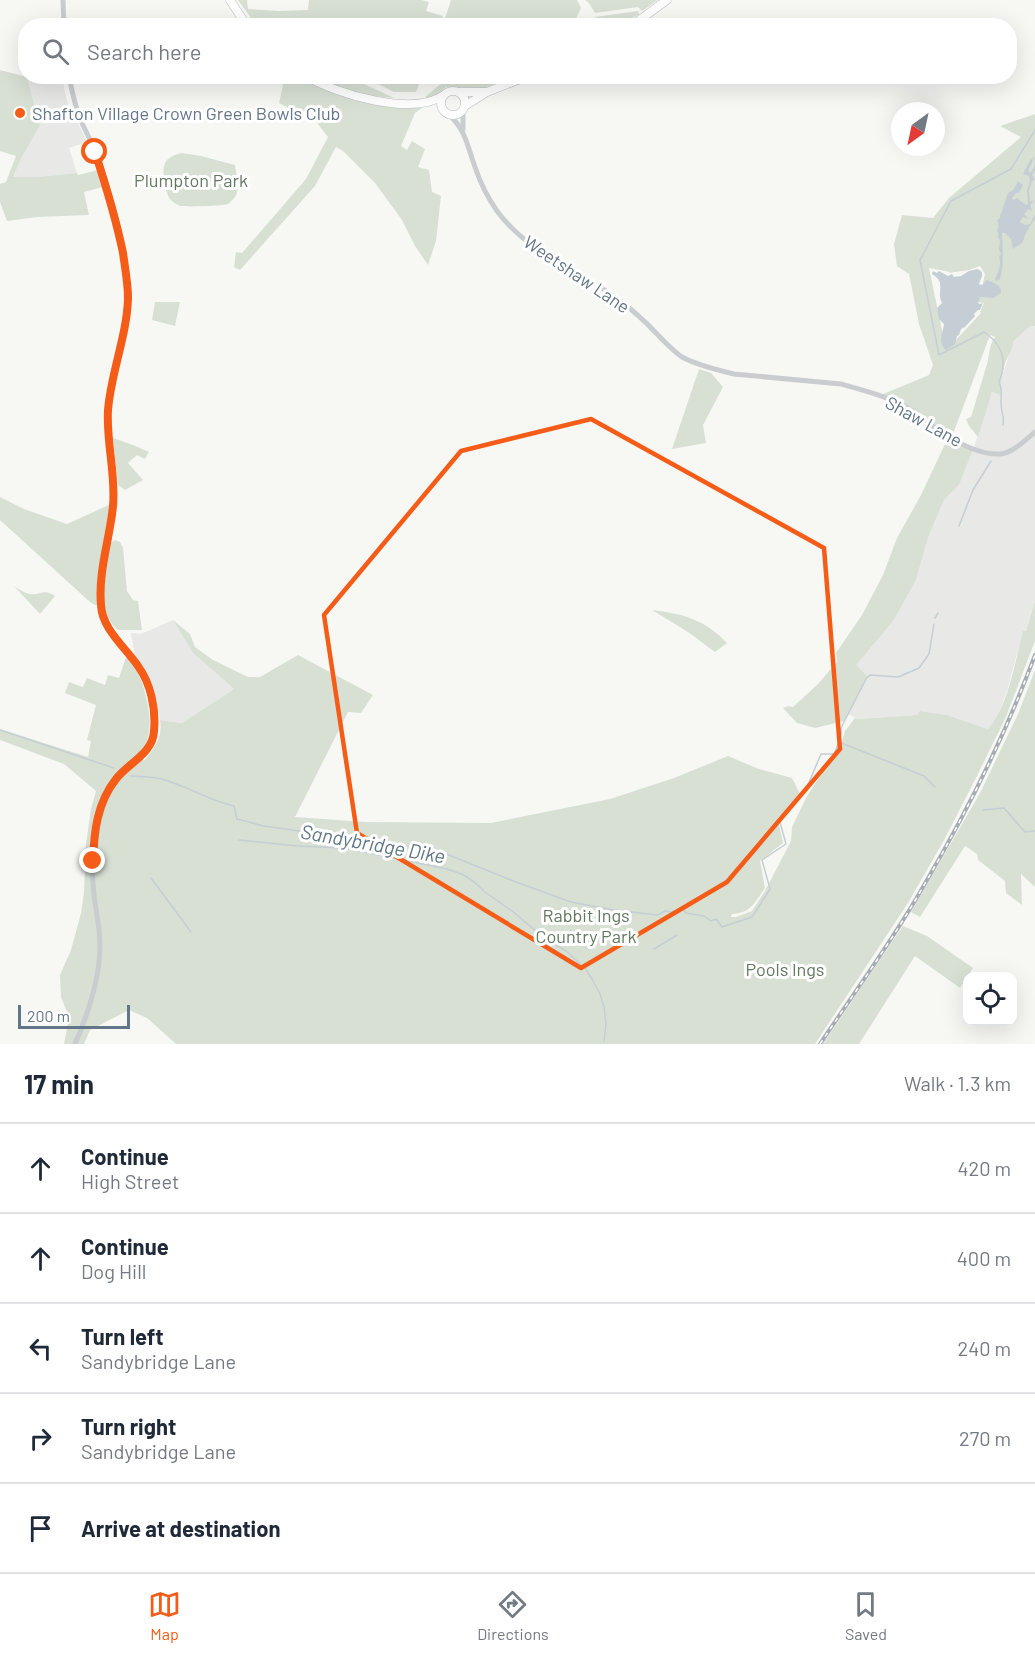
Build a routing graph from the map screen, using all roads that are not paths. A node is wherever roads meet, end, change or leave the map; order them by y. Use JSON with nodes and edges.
{"nodes":[{"id":1,"x":63,"y":0,"type":"edge"},
{"id":2,"x":230,"y":0,"type":"edge"},
{"id":3,"x":667,"y":0,"type":"edge"},
{"id":4,"x":64,"y":18,"type":"edge"},
{"id":5,"x":242,"y":18,"type":"edge"},
{"id":6,"x":642,"y":18,"type":"edge"},
{"id":7,"x":70,"y":84,"type":"edge"},
{"id":8,"x":324,"y":84,"type":"edge"},
{"id":9,"x":508,"y":84,"type":"edge"},
{"id":10,"x":454,"y":91,"type":"junction"},
{"id":11,"x":487,"y":92,"type":"junction"},
{"id":12,"x":444,"y":96,"type":"junction"},
{"id":13,"x":420,"y":104,"type":"junction"},
{"id":14,"x":464,"y":108,"type":"junction"},
{"id":15,"x":447,"y":114,"type":"junction"},
{"id":16,"x":462,"y":131,"type":"junction"},
{"id":17,"x":700,"y":364,"type":"joint"},
{"id":18,"x":1035,"y":432,"type":"edge"},
{"id":19,"x":75,"y":1044,"type":"edge"}],
"edges":[{"from":1,"to":4,"type":"street"},
{"from":2,"to":5,"type":"highway"},
{"from":3,"to":6,"type":"highway"},
{"from":7,"to":19,"type":"street"},
{"from":8,"to":13,"type":"highway"},
{"from":9,"to":11,"type":"highway"},
{"from":10,"to":11,"type":"highway"},
{"from":10,"to":12,"type":"highway"},
{"from":10,"to":14,"type":"highway"},
{"from":11,"to":14,"type":"highway"},
{"from":12,"to":13,"type":"highway"},
{"from":12,"to":15,"type":"highway"},
{"from":13,"to":15,"type":"highway"},
{"from":14,"to":15,"type":"highway"},
{"from":14,"to":16,"type":"street","name":"Weetshaw Lane"},
{"from":15,"to":16,"type":"street","name":"Weetshaw Lane"},
{"from":16,"to":17,"type":"street","name":"Weetshaw Lane"},
{"from":17,"to":18,"type":"street","name":"Shaw Lane"}]}
